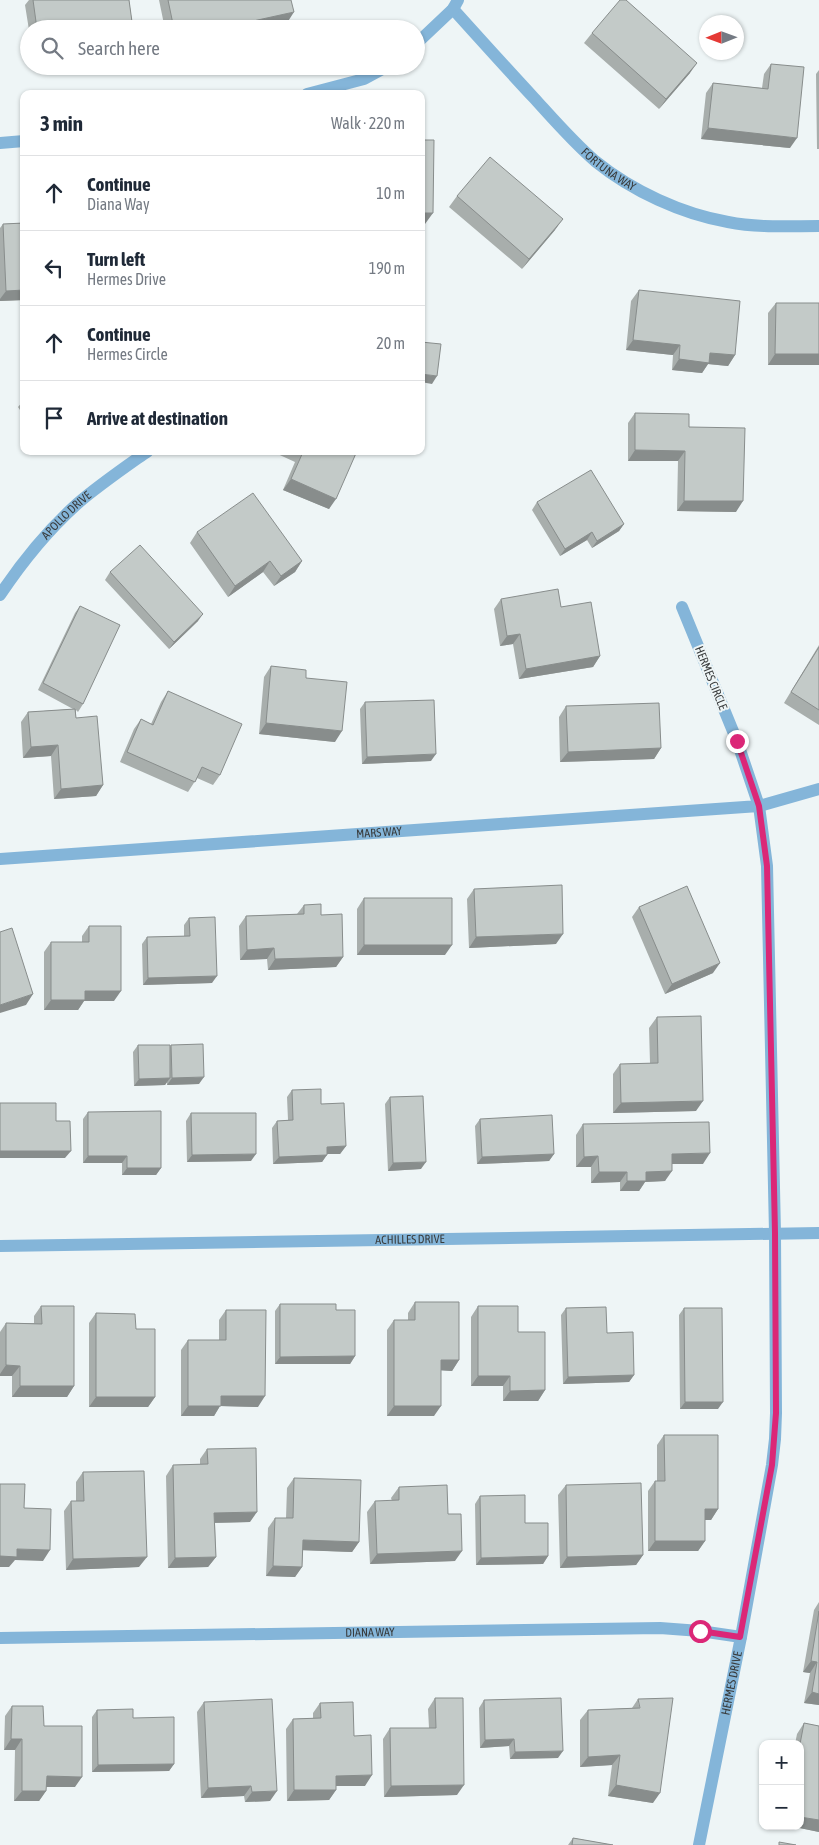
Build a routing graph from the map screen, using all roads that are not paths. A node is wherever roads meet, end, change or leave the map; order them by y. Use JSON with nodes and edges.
{"nodes":[{"id":1,"x":456,"y":4,"type":"edge"},
{"id":2,"x":425,"y":35,"type":"edge"},
{"id":3,"x":371,"y":75,"type":"edge"},
{"id":4,"x":321,"y":90,"type":"edge"},
{"id":5,"x":20,"y":141,"type":"edge"},
{"id":6,"x":0,"y":142,"type":"edge"},
{"id":7,"x":819,"y":226,"type":"edge"},
{"id":8,"x":142,"y":455,"type":"edge"},
{"id":9,"x":0,"y":595,"type":"edge"},
{"id":10,"x":682,"y":607,"type":"dead end"},
{"id":11,"x":819,"y":789,"type":"edge"},
{"id":12,"x":759,"y":806,"type":"junction"},
{"id":13,"x":0,"y":859,"type":"edge"},
{"id":14,"x":775,"y":1233,"type":"junction"},
{"id":15,"x":819,"y":1233,"type":"edge"},
{"id":16,"x":0,"y":1246,"type":"edge"},
{"id":17,"x":740,"y":1637,"type":"junction"},
{"id":18,"x":0,"y":1638,"type":"edge"},
{"id":19,"x":698,"y":1845,"type":"edge"}],
"edges":[{"from":1,"to":2,"type":"street"},
{"from":1,"to":7,"type":"street","name":"FORTUNA WAY"},
{"from":3,"to":4,"type":"street"},
{"from":5,"to":6,"type":"street"},
{"from":8,"to":9,"type":"street","name":"APOLLO DRIVE"},
{"from":10,"to":12,"type":"street","name":"HERMES CIRCLE"},
{"from":11,"to":12,"type":"street"},
{"from":12,"to":13,"type":"street","name":"MARS WAY"},
{"from":12,"to":14,"type":"street","name":"HERMES DRIVE"},
{"from":14,"to":15,"type":"street","name":"ACHILLES DRIVE"},
{"from":14,"to":16,"type":"street","name":"ACHILLES DRIVE"},
{"from":14,"to":17,"type":"street","name":"HERMES DRIVE"},
{"from":17,"to":18,"type":"street","name":"DIANA WAY"},
{"from":17,"to":19,"type":"street","name":"HERMES DRIVE"}]}
